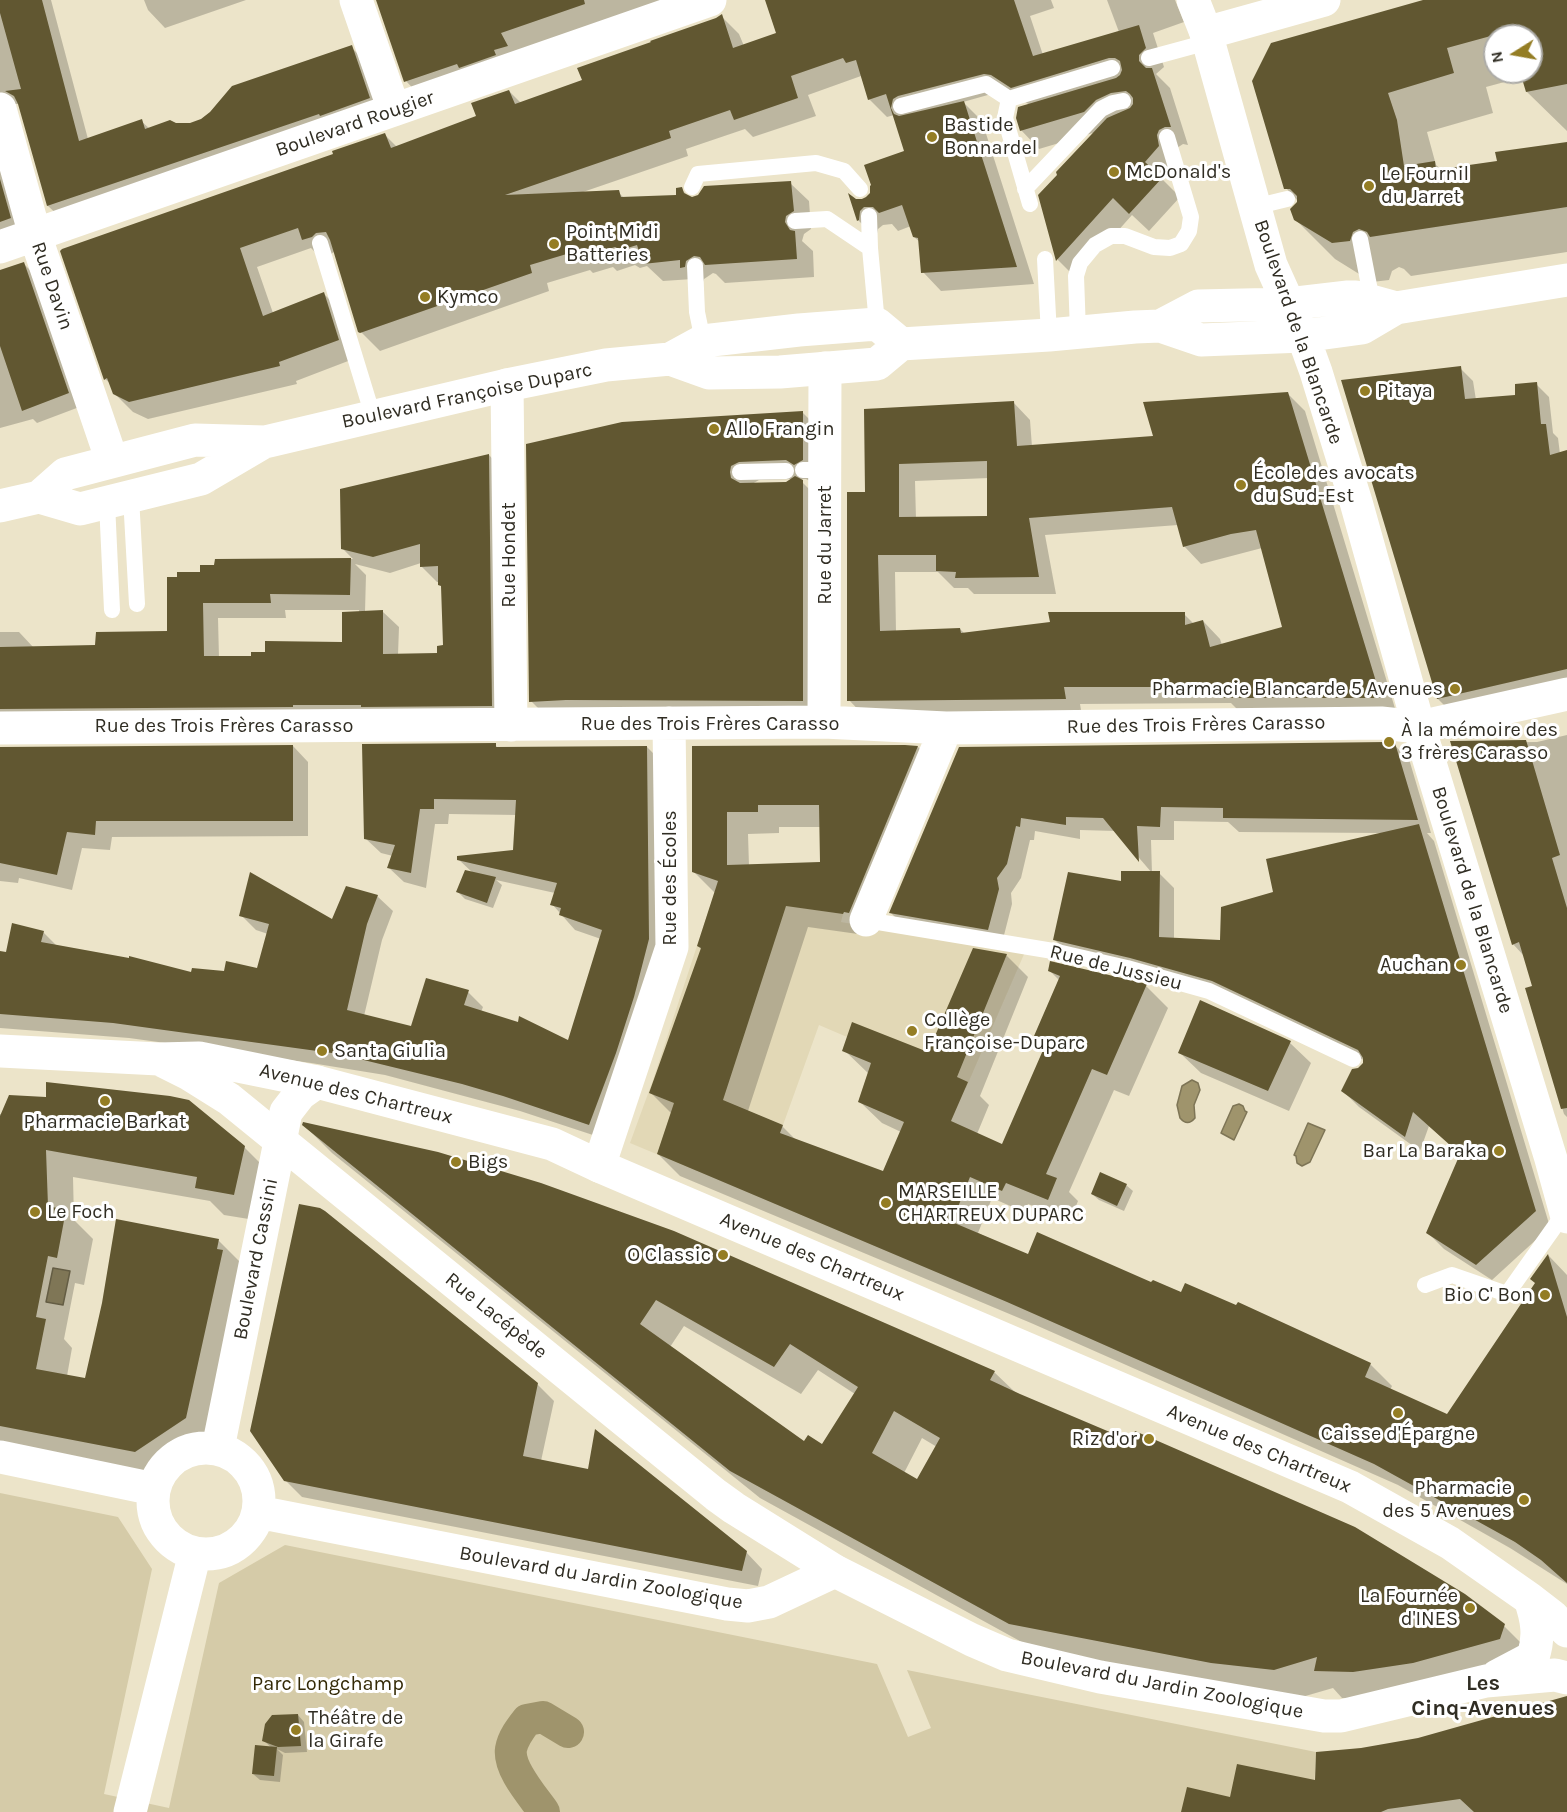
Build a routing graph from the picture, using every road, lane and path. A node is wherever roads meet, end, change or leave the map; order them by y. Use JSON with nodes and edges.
{"nodes":[{"id":1,"x":356,"y":0,"type":"edge"},
{"id":2,"x":710,"y":0,"type":"edge"},
{"id":3,"x":1193,"y":0,"type":"edge"},
{"id":4,"x":1324,"y":0,"type":"edge"},
{"id":5,"x":1207,"y":38,"type":"junction"},
{"id":6,"x":1149,"y":58,"type":"dead end"},
{"id":7,"x":1112,"y":68,"type":"dead end"},
{"id":8,"x":1010,"y":99,"type":"junction"},
{"id":9,"x":1123,"y":101,"type":"dead end"},
{"id":10,"x":901,"y":105,"type":"dead end"},
{"id":11,"x":0,"y":109,"type":"edge"},
{"id":12,"x":394,"y":110,"type":"junction"},
{"id":13,"x":1167,"y":137,"type":"dead end"},
{"id":14,"x":692,"y":187,"type":"dead end"},
{"id":15,"x":860,"y":189,"type":"dead end"},
{"id":16,"x":1287,"y":199,"type":"dead end"},
{"id":17,"x":1254,"y":207,"type":"junction"},
{"id":18,"x":869,"y":216,"type":"dead end"},
{"id":19,"x":795,"y":220,"type":"dead end"},
{"id":20,"x":35,"y":236,"type":"junction"},
{"id":21,"x":1360,"y":239,"type":"dead end"},
{"id":22,"x":320,"y":243,"type":"dead end"},
{"id":23,"x":0,"y":247,"type":"edge"},
{"id":24,"x":870,"y":248,"type":"junction"},
{"id":25,"x":1046,"y":258,"type":"dead end"},
{"id":26,"x":695,"y":266,"type":"dead end"},
{"id":27,"x":1567,"y":280,"type":"edge"},
{"id":28,"x":1288,"y":304,"type":"junction"},
{"id":29,"x":1384,"y":304,"type":"junction"},
{"id":30,"x":1160,"y":326,"type":"junction"},
{"id":31,"x":889,"y":334,"type":"junction"},
{"id":32,"x":1064,"y":334,"type":"junction"},
{"id":33,"x":1303,"y":336,"type":"junction"},
{"id":34,"x":703,"y":341,"type":"junction"},
{"id":35,"x":670,"y":359,"type":"junction"},
{"id":36,"x":825,"y":368,"type":"junction"},
{"id":37,"x":507,"y":385,"type":"junction"},
{"id":38,"x":373,"y":416,"type":"junction"},
{"id":39,"x":265,"y":442,"type":"junction"},
{"id":40,"x":112,"y":461,"type":"junction"},
{"id":41,"x":805,"y":470,"type":"junction"},
{"id":42,"x":740,"y":472,"type":"dead end"},
{"id":43,"x":39,"y":497,"type":"junction"},
{"id":44,"x":119,"y":500,"type":"junction"},
{"id":45,"x":0,"y":506,"type":"edge"},
{"id":46,"x":137,"y":604,"type":"dead end"},
{"id":47,"x":112,"y":610,"type":"dead end"},
{"id":48,"x":1567,"y":694,"type":"edge"},
{"id":49,"x":824,"y":722,"type":"junction"},
{"id":50,"x":669,"y":723,"type":"junction"},
{"id":51,"x":510,"y":725,"type":"junction"},
{"id":52,"x":1419,"y":727,"type":"junction"},
{"id":53,"x":0,"y":728,"type":"edge"},
{"id":54,"x":946,"y":728,"type":"junction"},
{"id":55,"x":866,"y":920,"type":"joint"},
{"id":56,"x":0,"y":1051,"type":"edge"},
{"id":57,"x":159,"y":1059,"type":"junction"},
{"id":58,"x":1353,"y":1059,"type":"dead end"},
{"id":59,"x":240,"y":1066,"type":"junction"},
{"id":60,"x":317,"y":1082,"type":"junction"},
{"id":61,"x":229,"y":1099,"type":"junction"},
{"id":62,"x":280,"y":1140,"type":"junction"},
{"id":63,"x":1559,"y":1157,"type":"edge"},
{"id":64,"x":599,"y":1166,"type":"junction"},
{"id":65,"x":1566,"y":1215,"type":"edge"},
{"id":66,"x":1425,"y":1285,"type":"dead end"},
{"id":67,"x":218,"y":1448,"type":"junction"},
{"id":68,"x":0,"y":1457,"type":"edge"},
{"id":69,"x":154,"y":1489,"type":"junction"},
{"id":70,"x":258,"y":1512,"type":"junction"},
{"id":71,"x":195,"y":1553,"type":"junction"},
{"id":72,"x":835,"y":1571,"type":"junction"},
{"id":73,"x":1530,"y":1599,"type":"junction"},
{"id":74,"x":1567,"y":1631,"type":"edge"},
{"id":75,"x":1567,"y":1677,"type":"edge"},
{"id":76,"x":1486,"y":1682,"type":"junction"},
{"id":77,"x":130,"y":1812,"type":"edge"}],
"edges":[{"from":1,"to":12,"type":"street"},
{"from":2,"to":12,"type":"street","name":"Boulevard Rougier"},
{"from":3,"to":5,"type":"street","name":"Boulevard de la Blancarde"},
{"from":4,"to":5,"type":"street"},
{"from":5,"to":6,"type":"lane"},
{"from":5,"to":17,"type":"street","name":"Boulevard de la Blancarde"},
{"from":7,"to":8,"type":"lane"},
{"from":8,"to":9,"type":"lane"},
{"from":8,"to":10,"type":"lane"},
{"from":11,"to":20,"type":"street","name":"Rue Davin"},
{"from":12,"to":20,"type":"street","name":"Boulevard Rougier"},
{"from":13,"to":32,"type":"lane"},
{"from":14,"to":15,"type":"lane"},
{"from":16,"to":17,"type":"lane"},
{"from":17,"to":28,"type":"street","name":"Boulevard de la Blancarde"},
{"from":18,"to":24,"type":"lane"},
{"from":19,"to":24,"type":"lane"},
{"from":20,"to":23,"type":"street","name":"Boulevard Rougier"},
{"from":20,"to":40,"type":"street","name":"Rue Davin"},
{"from":21,"to":29,"type":"lane"},
{"from":22,"to":38,"type":"lane"},
{"from":24,"to":31,"type":"lane"},
{"from":25,"to":32,"type":"lane"},
{"from":26,"to":34,"type":"lane"},
{"from":27,"to":29,"type":"street","name":"Boulevard Françoise Duparc"},
{"from":28,"to":29,"type":"street","name":"Boulevard Françoise Duparc"},
{"from":28,"to":30,"type":"street","name":"Boulevard Françoise Duparc"},
{"from":28,"to":33,"type":"street","name":"Boulevard de la Blancarde"},
{"from":29,"to":33,"type":"street","name":"Boulevard Françoise Duparc"},
{"from":30,"to":32,"type":"street","name":"Boulevard Françoise Duparc"},
{"from":30,"to":33,"type":"street","name":"Boulevard Françoise Duparc"},
{"from":31,"to":32,"type":"street","name":"Boulevard Françoise Duparc"},
{"from":31,"to":34,"type":"street","name":"Boulevard Françoise Duparc"},
{"from":31,"to":36,"type":"street","name":"Boulevard Françoise Duparc"},
{"from":33,"to":52,"type":"street","name":"Boulevard de la Blancarde"},
{"from":34,"to":35,"type":"street","name":"Boulevard Françoise Duparc"},
{"from":35,"to":36,"type":"street","name":"Boulevard Françoise Duparc"},
{"from":35,"to":37,"type":"street","name":"Boulevard Françoise Duparc"},
{"from":36,"to":41,"type":"street","name":"Rue du Jarret"},
{"from":37,"to":38,"type":"street","name":"Boulevard Françoise Duparc"},
{"from":37,"to":51,"type":"street","name":"Rue Hondet"},
{"from":38,"to":39,"type":"street","name":"Boulevard Françoise Duparc"},
{"from":39,"to":40,"type":"street","name":"Boulevard Françoise Duparc"},
{"from":39,"to":44,"type":"street","name":"Boulevard Françoise Duparc"},
{"from":40,"to":43,"type":"street","name":"Boulevard Françoise Duparc"},
{"from":41,"to":42,"type":"lane"},
{"from":41,"to":49,"type":"street","name":"Rue du Jarret"},
{"from":43,"to":44,"type":"street","name":"Boulevard Françoise Duparc"},
{"from":43,"to":45,"type":"street","name":"Boulevard Françoise Duparc"},
{"from":44,"to":46,"type":"lane"},
{"from":44,"to":47,"type":"lane"},
{"from":48,"to":52,"type":"street","name":"Rue des Trois Frères Carasso"},
{"from":49,"to":50,"type":"street","name":"Rue des Trois Frères Carasso"},
{"from":49,"to":54,"type":"street","name":"Rue des Trois Frères Carasso"},
{"from":50,"to":51,"type":"street","name":"Rue des Trois Frères Carasso"},
{"from":50,"to":64,"type":"street","name":"Rue des Écoles"},
{"from":51,"to":53,"type":"street","name":"Rue des Trois Frères Carasso"},
{"from":52,"to":54,"type":"street","name":"Rue des Trois Frères Carasso"},
{"from":52,"to":63,"type":"street","name":"Boulevard de la Blancarde"},
{"from":54,"to":55,"type":"street"},
{"from":55,"to":58,"type":"lane","name":"Rue de Jussieu"},
{"from":56,"to":57,"type":"street","name":"Avenue des Chartreux"},
{"from":57,"to":59,"type":"street","name":"Avenue des Chartreux"},
{"from":57,"to":61,"type":"street","name":"Rue Lacépède"},
{"from":59,"to":60,"type":"street","name":"Avenue des Chartreux"},
{"from":59,"to":61,"type":"street"},
{"from":60,"to":62,"type":"street","name":"Boulevard Cassini"},
{"from":60,"to":64,"type":"street","name":"Avenue des Chartreux"},
{"from":61,"to":62,"type":"street","name":"Rue Lacépède"},
{"from":62,"to":67,"type":"street","name":"Boulevard Cassini"},
{"from":62,"to":72,"type":"street","name":"Rue Lacépède"},
{"from":63,"to":65,"type":"street","name":"Boulevard de la Blancarde"},
{"from":64,"to":73,"type":"street","name":"Avenue des Chartreux"},
{"from":65,"to":66,"type":"lane"},
{"from":67,"to":69,"type":"street"},
{"from":67,"to":70,"type":"street"},
{"from":68,"to":69,"type":"street"},
{"from":69,"to":71,"type":"street"},
{"from":70,"to":71,"type":"street"},
{"from":70,"to":72,"type":"street","name":"Boulevard du Jardin Zoologique"},
{"from":71,"to":77,"type":"street"},
{"from":72,"to":76,"type":"street","name":"Boulevard du Jardin Zoologique"},
{"from":73,"to":74,"type":"street","name":"Avenue des Chartreux"},
{"from":73,"to":76,"type":"street","name":"Boulevard du Jardin Zoologique"},
{"from":75,"to":76,"type":"street","name":"Boulevard du Jardin Zoologique"}]}
